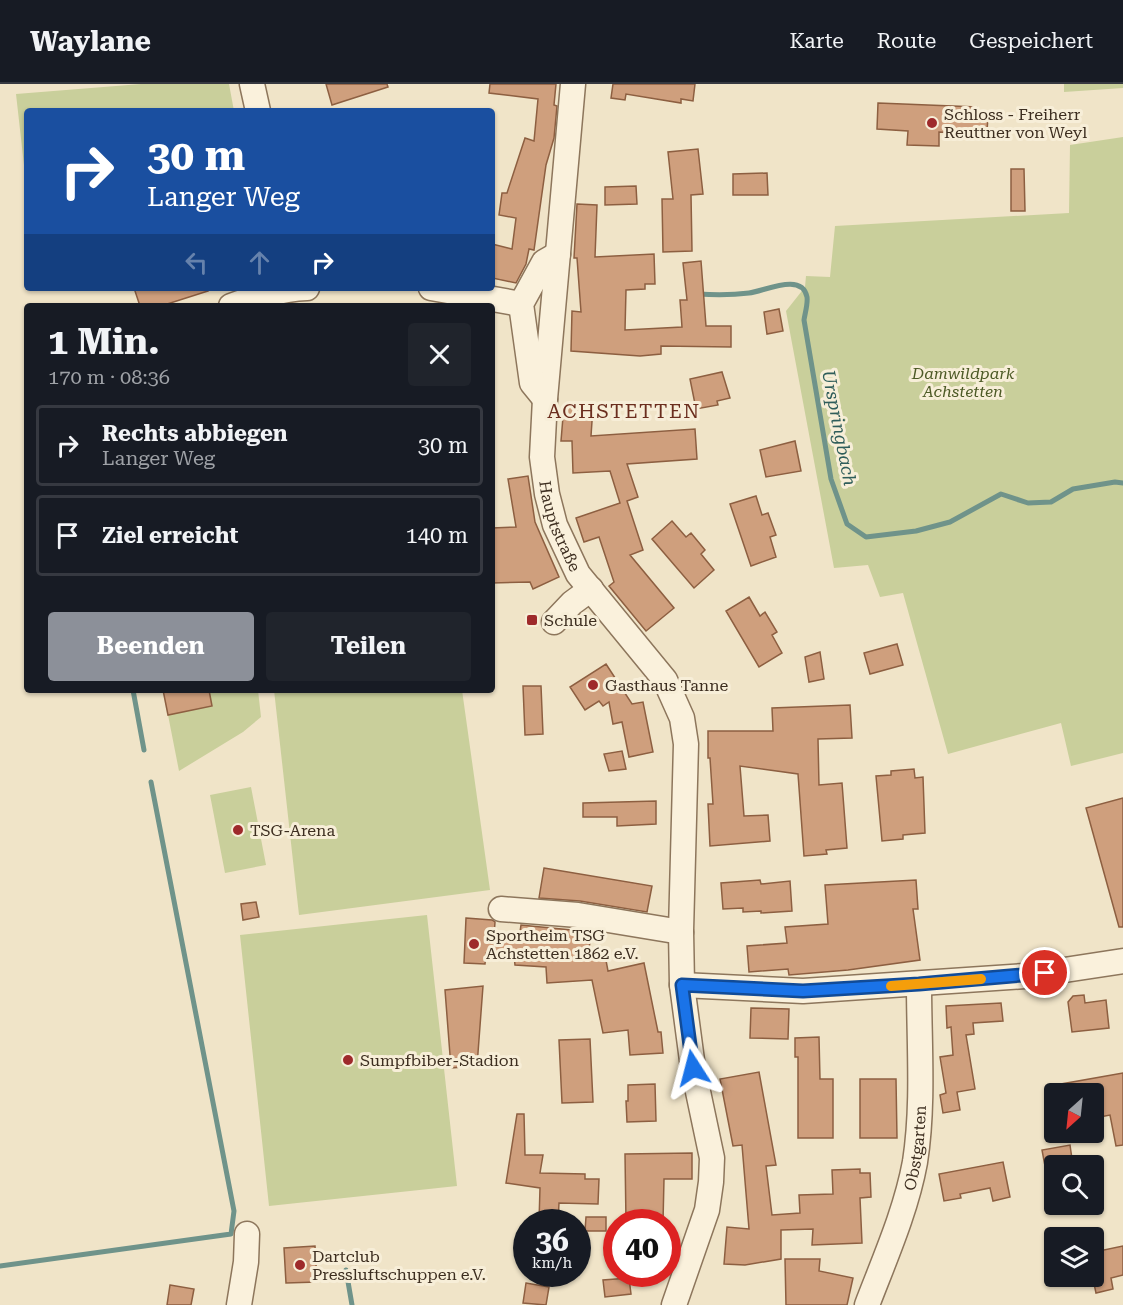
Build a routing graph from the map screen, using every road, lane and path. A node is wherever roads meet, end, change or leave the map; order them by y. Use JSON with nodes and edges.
{"nodes":[{"id":1,"x":252,"y":84,"type":"edge"},
{"id":2,"x":573,"y":84,"type":"edge"},
{"id":3,"x":257,"y":108,"type":"edge"},
{"id":4,"x":558,"y":254,"type":"junction"},
{"id":5,"x":283,"y":291,"type":"edge"},
{"id":6,"x":448,"y":291,"type":"edge"},
{"id":7,"x":240,"y":303,"type":"edge"},
{"id":8,"x":521,"y":304,"type":"junction"},
{"id":9,"x":545,"y":399,"type":"junction"},
{"id":10,"x":591,"y":590,"type":"junction"},
{"id":11,"x":554,"y":622,"type":"dead end"},
{"id":12,"x":501,"y":909,"type":"dead end"},
{"id":13,"x":681,"y":932,"type":"junction"},
{"id":14,"x":1123,"y":961,"type":"edge"},
{"id":15,"x":919,"y":984,"type":"junction"},
{"id":16,"x":682,"y":985,"type":"junction"},
{"id":17,"x":247,"y":1234,"type":"dead end"},
{"id":18,"x":239,"y":1305,"type":"edge"},
{"id":19,"x":674,"y":1305,"type":"edge"},
{"id":20,"x":867,"y":1305,"type":"edge"}],
"edges":[{"from":1,"to":3,"type":"street"},
{"from":2,"to":4,"type":"street","name":"Hauptstraße"},
{"from":4,"to":8,"type":"street"},
{"from":4,"to":9,"type":"street","name":"Hauptstraße"},
{"from":5,"to":7,"type":"street"},
{"from":6,"to":8,"type":"street"},
{"from":8,"to":9,"type":"street"},
{"from":9,"to":10,"type":"street","name":"Hauptstraße"},
{"from":10,"to":11,"type":"street"},
{"from":10,"to":13,"type":"street","name":"Hauptstraße"},
{"from":12,"to":13,"type":"street"},
{"from":13,"to":16,"type":"street","name":"Hauptstraße"},
{"from":14,"to":15,"type":"street"},
{"from":15,"to":16,"type":"street"},
{"from":15,"to":20,"type":"street","name":"Obstgarten"},
{"from":16,"to":19,"type":"street","name":"Hauptstraße"},
{"from":17,"to":18,"type":"street"}]}
